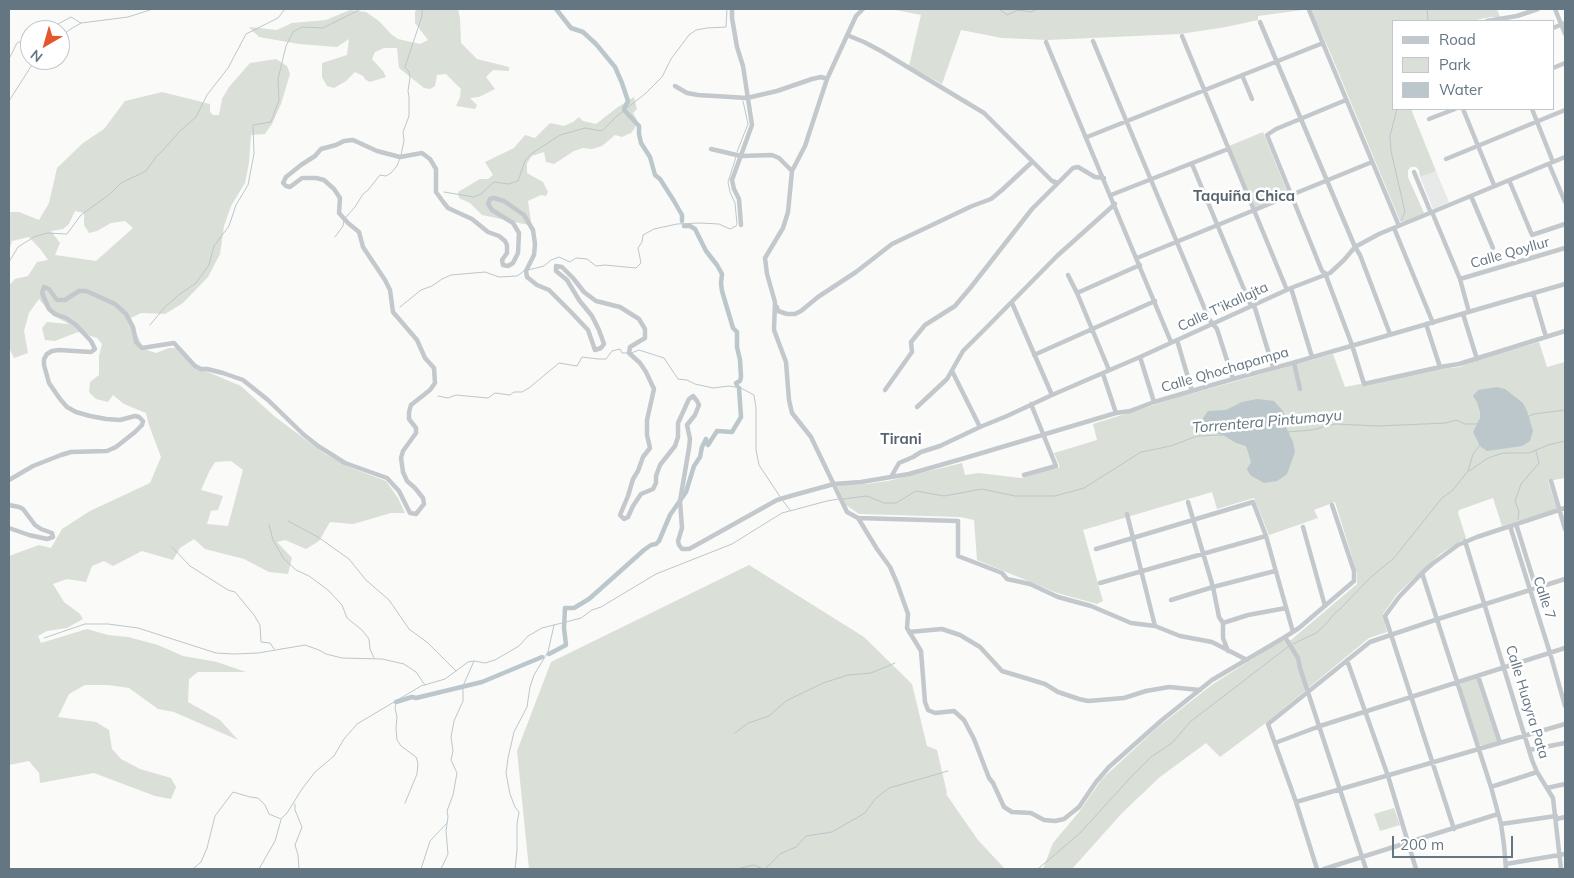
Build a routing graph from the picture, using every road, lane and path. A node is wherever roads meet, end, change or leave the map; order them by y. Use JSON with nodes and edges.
{"nodes":[{"id":1,"x":732,"y":9,"type":"edge"},
{"id":2,"x":1538,"y":9,"type":"edge"},
{"id":3,"x":1555,"y":9,"type":"edge"},
{"id":4,"x":860,"y":10,"type":"edge"},
{"id":5,"x":1309,"y":10,"type":"dead end"},
{"id":6,"x":1500,"y":20,"type":"edge"},
{"id":7,"x":1260,"y":22,"type":"dead end"},
{"id":8,"x":1563,"y":24,"type":"edge"},
{"id":9,"x":1565,"y":34,"type":"edge"},
{"id":10,"x":847,"y":35,"type":"junction"},
{"id":11,"x":1182,"y":36,"type":"dead end"},
{"id":12,"x":1093,"y":41,"type":"dead end"},
{"id":13,"x":1046,"y":42,"type":"dead end"},
{"id":14,"x":1323,"y":43,"type":"junction"},
{"id":15,"x":1277,"y":61,"type":"junction"},
{"id":16,"x":1242,"y":75,"type":"junction"},
{"id":17,"x":827,"y":79,"type":"junction"},
{"id":18,"x":675,"y":86,"type":"dead end"},
{"id":19,"x":1204,"y":90,"type":"junction"},
{"id":20,"x":748,"y":98,"type":"junction"},
{"id":21,"x":1252,"y":99,"type":"dead end"},
{"id":22,"x":1346,"y":100,"type":"junction"},
{"id":23,"x":1452,"y":110,"type":"edge"},
{"id":24,"x":1463,"y":110,"type":"edge"},
{"id":25,"x":1532,"y":110,"type":"edge"},
{"id":26,"x":1565,"y":110,"type":"edge"},
{"id":27,"x":1302,"y":118,"type":"junction"},
{"id":28,"x":1429,"y":119,"type":"dead end"},
{"id":29,"x":1126,"y":121,"type":"junction"},
{"id":30,"x":1537,"y":122,"type":"junction"},
{"id":31,"x":1087,"y":137,"type":"junction"},
{"id":32,"x":1479,"y":146,"type":"junction"},
{"id":33,"x":711,"y":149,"type":"dead end"},
{"id":34,"x":1228,"y":149,"type":"junction"},
{"id":35,"x":741,"y":156,"type":"junction"},
{"id":36,"x":1565,"y":157,"type":"edge"},
{"id":37,"x":1446,"y":160,"type":"dead end"},
{"id":38,"x":1032,"y":162,"type":"junction"},
{"id":39,"x":1372,"y":162,"type":"junction"},
{"id":40,"x":1551,"y":163,"type":"junction"},
{"id":41,"x":1192,"y":164,"type":"junction"},
{"id":42,"x":792,"y":171,"type":"junction"},
{"id":43,"x":1414,"y":172,"type":"dead end"},
{"id":44,"x":1104,"y":178,"type":"junction"},
{"id":45,"x":1150,"y":179,"type":"junction"},
{"id":46,"x":1328,"y":180,"type":"junction"},
{"id":47,"x":1509,"y":180,"type":"junction"},
{"id":48,"x":1058,"y":183,"type":"junction"},
{"id":49,"x":1494,"y":186,"type":"junction"},
{"id":50,"x":1111,"y":195,"type":"junction"},
{"id":51,"x":1292,"y":195,"type":"junction"},
{"id":52,"x":1471,"y":196,"type":"junction"},
{"id":53,"x":1565,"y":202,"type":"edge"},
{"id":54,"x":1115,"y":204,"type":"junction"},
{"id":55,"x":1254,"y":210,"type":"junction"},
{"id":56,"x":1432,"y":212,"type":"junction"},
{"id":57,"x":1565,"y":224,"type":"edge"},
{"id":58,"x":741,"y":225,"type":"dead end"},
{"id":59,"x":1217,"y":225,"type":"junction"},
{"id":60,"x":1396,"y":227,"type":"junction"},
{"id":61,"x":1176,"y":241,"type":"junction"},
{"id":62,"x":1355,"y":247,"type":"junction"},
{"id":63,"x":1493,"y":248,"type":"dead end"},
{"id":64,"x":1565,"y":248,"type":"edge"},
{"id":65,"x":1137,"y":258,"type":"junction"},
{"id":66,"x":1140,"y":265,"type":"junction"},
{"id":67,"x":1325,"y":273,"type":"junction"},
{"id":68,"x":1068,"y":275,"type":"dead end"},
{"id":69,"x":1460,"y":279,"type":"junction"},
{"id":70,"x":1565,"y":284,"type":"edge"},
{"id":71,"x":1289,"y":289,"type":"junction"},
{"id":72,"x":1077,"y":293,"type":"junction"},
{"id":73,"x":1533,"y":293,"type":"junction"},
{"id":74,"x":1155,"y":301,"type":"junction"},
{"id":75,"x":775,"y":302,"type":"junction"},
{"id":76,"x":1012,"y":303,"type":"junction"},
{"id":77,"x":1252,"y":306,"type":"junction"},
{"id":78,"x":1466,"y":313,"type":"junction"},
{"id":79,"x":1433,"y":322,"type":"junction"},
{"id":80,"x":1214,"y":324,"type":"junction"},
{"id":81,"x":1426,"y":324,"type":"junction"},
{"id":82,"x":1092,"y":329,"type":"junction"},
{"id":83,"x":1565,"y":331,"type":"edge"},
{"id":84,"x":1390,"y":334,"type":"junction"},
{"id":85,"x":1546,"y":337,"type":"junction"},
{"id":86,"x":1174,"y":341,"type":"junction"},
{"id":87,"x":1352,"y":345,"type":"junction"},
{"id":88,"x":1034,"y":356,"type":"junction"},
{"id":89,"x":1140,"y":357,"type":"junction"},
{"id":90,"x":1312,"y":357,"type":"junction"},
{"id":91,"x":1477,"y":359,"type":"junction"},
{"id":92,"x":1294,"y":363,"type":"junction"},
{"id":93,"x":1274,"y":367,"type":"junction"},
{"id":94,"x":1440,"y":367,"type":"junction"},
{"id":95,"x":952,"y":370,"type":"junction"},
{"id":96,"x":1108,"y":370,"type":"junction"},
{"id":97,"x":1102,"y":374,"type":"junction"},
{"id":98,"x":1233,"y":379,"type":"junction"},
{"id":99,"x":1300,"y":389,"type":"dead end"},
{"id":100,"x":885,"y":390,"type":"dead end"},
{"id":101,"x":1192,"y":391,"type":"junction"},
{"id":102,"x":1052,"y":395,"type":"junction"},
{"id":103,"x":1154,"y":402,"type":"junction"},
{"id":104,"x":1031,"y":404,"type":"junction"},
{"id":105,"x":917,"y":407,"type":"dead end"},
{"id":106,"x":1116,"y":413,"type":"junction"},
{"id":107,"x":980,"y":427,"type":"junction"},
{"id":108,"x":1044,"y":434,"type":"junction"},
{"id":109,"x":1024,"y":475,"type":"dead end"},
{"id":110,"x":891,"y":477,"type":"junction"},
{"id":111,"x":9,"y":480,"type":"edge"},
{"id":112,"x":1551,"y":481,"type":"dead end"},
{"id":113,"x":835,"y":486,"type":"junction"},
{"id":114,"x":1188,"y":502,"type":"dead end"},
{"id":115,"x":9,"y":505,"type":"edge"},
{"id":116,"x":1332,"y":505,"type":"dead end"},
{"id":117,"x":1565,"y":508,"type":"edge"},
{"id":118,"x":1559,"y":510,"type":"junction"},
{"id":119,"x":1127,"y":514,"type":"dead end"},
{"id":120,"x":858,"y":518,"type":"junction"},
{"id":121,"x":1193,"y":519,"type":"junction"},
{"id":122,"x":1516,"y":524,"type":"junction"},
{"id":123,"x":1510,"y":526,"type":"junction"},
{"id":124,"x":1303,"y":527,"type":"dead end"},
{"id":125,"x":9,"y":528,"type":"edge"},
{"id":126,"x":1565,"y":529,"type":"edge"},
{"id":127,"x":1266,"y":536,"type":"junction"},
{"id":128,"x":1133,"y":537,"type":"junction"},
{"id":129,"x":1464,"y":541,"type":"junction"},
{"id":130,"x":1096,"y":548,"type":"dead end"},
{"id":131,"x":1204,"y":553,"type":"junction"},
{"id":132,"x":1142,"y":570,"type":"junction"},
{"id":133,"x":1275,"y":571,"type":"junction"},
{"id":134,"x":1422,"y":573,"type":"junction"},
{"id":135,"x":1565,"y":579,"type":"edge"},
{"id":136,"x":1100,"y":583,"type":"dead end"},
{"id":137,"x":1214,"y":587,"type":"junction"},
{"id":138,"x":1536,"y":588,"type":"junction"},
{"id":139,"x":1530,"y":590,"type":"junction"},
{"id":140,"x":1171,"y":600,"type":"dead end"},
{"id":141,"x":1484,"y":604,"type":"junction"},
{"id":142,"x":1326,"y":606,"type":"junction"},
{"id":143,"x":1286,"y":608,"type":"junction"},
{"id":144,"x":1438,"y":619,"type":"junction"},
{"id":145,"x":1223,"y":623,"type":"junction"},
{"id":146,"x":1155,"y":626,"type":"junction"},
{"id":147,"x":909,"y":632,"type":"junction"},
{"id":148,"x":1293,"y":632,"type":"junction"},
{"id":149,"x":1391,"y":635,"type":"junction"},
{"id":150,"x":1285,"y":638,"type":"junction"},
{"id":151,"x":1565,"y":648,"type":"edge"},
{"id":152,"x":1228,"y":651,"type":"junction"},
{"id":153,"x":1550,"y":653,"type":"junction"},
{"id":154,"x":1247,"y":660,"type":"junction"},
{"id":155,"x":1347,"y":660,"type":"junction"},
{"id":156,"x":1504,"y":668,"type":"junction"},
{"id":157,"x":1478,"y":676,"type":"junction"},
{"id":158,"x":1458,"y":682,"type":"junction"},
{"id":159,"x":1200,"y":690,"type":"junction"},
{"id":160,"x":1308,"y":692,"type":"junction"},
{"id":161,"x":1411,"y":697,"type":"junction"},
{"id":162,"x":1565,"y":706,"type":"edge"},
{"id":163,"x":1365,"y":712,"type":"junction"},
{"id":164,"x":1565,"y":724,"type":"edge"},
{"id":165,"x":1320,"y":726,"type":"junction"},
{"id":166,"x":1525,"y":736,"type":"junction"},
{"id":167,"x":1565,"y":742,"type":"edge"},
{"id":168,"x":1275,"y":743,"type":"junction"},
{"id":169,"x":1500,"y":743,"type":"junction"},
{"id":170,"x":1479,"y":750,"type":"junction"},
{"id":171,"x":1529,"y":750,"type":"junction"},
{"id":172,"x":1433,"y":763,"type":"junction"},
{"id":173,"x":1537,"y":772,"type":"junction"},
{"id":174,"x":1388,"y":776,"type":"junction"},
{"id":175,"x":1565,"y":784,"type":"edge"},
{"id":176,"x":1491,"y":787,"type":"junction"},
{"id":177,"x":1547,"y":788,"type":"junction"},
{"id":178,"x":1341,"y":790,"type":"junction"},
{"id":179,"x":1296,"y":802,"type":"junction"},
{"id":180,"x":1498,"y":814,"type":"junction"},
{"id":181,"x":1565,"y":817,"type":"edge"},
{"id":182,"x":1556,"y":818,"type":"junction"},
{"id":183,"x":1501,"y":824,"type":"junction"},
{"id":184,"x":1454,"y":829,"type":"junction"},
{"id":185,"x":1408,"y":843,"type":"junction"},
{"id":186,"x":1565,"y":854,"type":"edge"},
{"id":187,"x":1559,"y":855,"type":"junction"},
{"id":188,"x":1362,"y":856,"type":"junction"},
{"id":189,"x":1522,"y":861,"type":"junction"},
{"id":190,"x":1506,"y":867,"type":"edge"},
{"id":191,"x":1317,"y":869,"type":"edge"},
{"id":192,"x":1324,"y":869,"type":"edge"},
{"id":193,"x":1366,"y":869,"type":"edge"},
{"id":194,"x":1416,"y":869,"type":"edge"},
{"id":195,"x":1523,"y":869,"type":"edge"},
{"id":196,"x":1561,"y":869,"type":"edge"}],
"edges":[{"from":1,"to":20,"type":"street"},
{"from":2,"to":6,"type":"street"},
{"from":3,"to":8,"type":"street"},
{"from":4,"to":10,"type":"street"},
{"from":5,"to":14,"type":"street"},
{"from":7,"to":15,"type":"street"},
{"from":8,"to":9,"type":"street"},
{"from":10,"to":17,"type":"street"},
{"from":10,"to":38,"type":"street"},
{"from":11,"to":19,"type":"street"},
{"from":12,"to":29,"type":"street"},
{"from":13,"to":31,"type":"street"},
{"from":14,"to":15,"type":"street"},
{"from":14,"to":22,"type":"street"},
{"from":15,"to":16,"type":"street"},
{"from":15,"to":27,"type":"street"},
{"from":16,"to":19,"type":"street"},
{"from":16,"to":21,"type":"street"},
{"from":17,"to":20,"type":"street"},
{"from":17,"to":42,"type":"street"},
{"from":18,"to":20,"type":"street"},
{"from":19,"to":29,"type":"street"},
{"from":19,"to":34,"type":"street"},
{"from":20,"to":35,"type":"street"},
{"from":22,"to":27,"type":"street"},
{"from":22,"to":39,"type":"street"},
{"from":23,"to":28,"type":"street"},
{"from":24,"to":32,"type":"street"},
{"from":25,"to":30,"type":"street"},
{"from":26,"to":30,"type":"street"},
{"from":27,"to":46,"type":"street"},
{"from":27,"to":51,"type":"street"},
{"from":29,"to":31,"type":"street"},
{"from":29,"to":45,"type":"street"},
{"from":30,"to":32,"type":"street"},
{"from":30,"to":40,"type":"street"},
{"from":31,"to":44,"type":"street"},
{"from":32,"to":37,"type":"street"},
{"from":32,"to":49,"type":"street"},
{"from":33,"to":35,"type":"street"},
{"from":34,"to":41,"type":"street"},
{"from":34,"to":55,"type":"street"},
{"from":35,"to":42,"type":"street"},
{"from":35,"to":58,"type":"street"},
{"from":36,"to":40,"type":"street","name":"Calle T'ikallajta"},
{"from":38,"to":48,"type":"street"},
{"from":38,"to":75,"type":"street"},
{"from":39,"to":46,"type":"street"},
{"from":39,"to":60,"type":"street"},
{"from":40,"to":47,"type":"street","name":"Calle T'ikallajta"},
{"from":40,"to":53,"type":"street"},
{"from":41,"to":45,"type":"street"},
{"from":41,"to":59,"type":"street"},
{"from":42,"to":75,"type":"street"},
{"from":43,"to":56,"type":"street"},
{"from":44,"to":48,"type":"street"},
{"from":44,"to":50,"type":"street"},
{"from":45,"to":50,"type":"street"},
{"from":45,"to":61,"type":"street"},
{"from":46,"to":51,"type":"street"},
{"from":46,"to":62,"type":"street"},
{"from":47,"to":49,"type":"street","name":"Calle T'ikallajta"},
{"from":47,"to":57,"type":"street"},
{"from":48,"to":100,"type":"street"},
{"from":49,"to":52,"type":"street","name":"Calle T'ikallajta"},
{"from":50,"to":54,"type":"street"},
{"from":51,"to":55,"type":"street"},
{"from":51,"to":67,"type":"street"},
{"from":52,"to":56,"type":"street","name":"Calle T'ikallajta"},
{"from":52,"to":63,"type":"street"},
{"from":54,"to":65,"type":"street"},
{"from":54,"to":76,"type":"street"},
{"from":55,"to":59,"type":"street"},
{"from":55,"to":71,"type":"street"},
{"from":56,"to":60,"type":"street","name":"Calle T'ikallajta"},
{"from":56,"to":69,"type":"street"},
{"from":59,"to":61,"type":"street"},
{"from":59,"to":77,"type":"street"},
{"from":60,"to":62,"type":"street","name":"Calle T'ikallajta"},
{"from":60,"to":79,"type":"street"},
{"from":61,"to":65,"type":"street"},
{"from":61,"to":80,"type":"street"},
{"from":62,"to":67,"type":"street","name":"Calle T'ikallajta"},
{"from":62,"to":84,"type":"street"},
{"from":64,"to":69,"type":"street","name":"Calle Qoyllur"},
{"from":65,"to":66,"type":"street"},
{"from":66,"to":72,"type":"street"},
{"from":66,"to":74,"type":"street"},
{"from":67,"to":71,"type":"street","name":"Calle T'ikallajta"},
{"from":67,"to":87,"type":"street"},
{"from":68,"to":72,"type":"street"},
{"from":69,"to":78,"type":"street"},
{"from":70,"to":73,"type":"street","name":"Calle Qhochapampa"},
{"from":71,"to":77,"type":"street","name":"Calle T'ikallajta"},
{"from":71,"to":90,"type":"street"},
{"from":72,"to":82,"type":"street"},
{"from":73,"to":78,"type":"street","name":"Calle Qhochapampa"},
{"from":73,"to":85,"type":"street"},
{"from":74,"to":82,"type":"street"},
{"from":74,"to":86,"type":"street"},
{"from":75,"to":113,"type":"street"},
{"from":76,"to":88,"type":"street"},
{"from":76,"to":95,"type":"street"},
{"from":77,"to":80,"type":"street","name":"Calle T'ikallajta"},
{"from":77,"to":93,"type":"street"},
{"from":78,"to":79,"type":"street","name":"Calle Qhochapampa"},
{"from":78,"to":91,"type":"street"},
{"from":79,"to":81,"type":"street","name":"Calle Qhochapampa"},
{"from":80,"to":86,"type":"street","name":"Calle T'ikallajta"},
{"from":80,"to":98,"type":"street"},
{"from":81,"to":84,"type":"street","name":"Calle Qhochapampa"},
{"from":81,"to":94,"type":"street"},
{"from":82,"to":88,"type":"street"},
{"from":82,"to":96,"type":"street"},
{"from":83,"to":85,"type":"street"},
{"from":84,"to":87,"type":"street","name":"Calle Qhochapampa"},
{"from":85,"to":91,"type":"street"},
{"from":86,"to":89,"type":"street","name":"Calle T'ikallajta"},
{"from":86,"to":101,"type":"street"},
{"from":87,"to":90,"type":"street","name":"Calle Qhochapampa"},
{"from":87,"to":94,"type":"street"},
{"from":88,"to":102,"type":"street"},
{"from":89,"to":96,"type":"street","name":"Calle T'ikallajta"},
{"from":89,"to":103,"type":"street"},
{"from":90,"to":92,"type":"street","name":"Calle Qhochapampa"},
{"from":91,"to":94,"type":"street"},
{"from":92,"to":93,"type":"street","name":"Calle Qhochapampa"},
{"from":92,"to":99,"type":"street"},
{"from":93,"to":98,"type":"street","name":"Calle Qhochapampa"},
{"from":95,"to":105,"type":"street"},
{"from":95,"to":107,"type":"street"},
{"from":96,"to":97,"type":"street","name":"Calle T'ikallajta"},
{"from":97,"to":102,"type":"street","name":"Calle T'ikallajta"},
{"from":97,"to":106,"type":"street"},
{"from":98,"to":101,"type":"street","name":"Calle Qhochapampa"},
{"from":101,"to":103,"type":"street","name":"Calle Qhochapampa"},
{"from":102,"to":104,"type":"street","name":"Calle T'ikallajta"},
{"from":103,"to":106,"type":"street","name":"Calle Qhochapampa"},
{"from":104,"to":107,"type":"street","name":"Calle T'ikallajta"},
{"from":104,"to":108,"type":"street"},
{"from":106,"to":108,"type":"street","name":"Calle Qhochapampa"},
{"from":107,"to":110,"type":"street","name":"Calle T'ikallajta"},
{"from":108,"to":109,"type":"street"},
{"from":108,"to":110,"type":"street","name":"Calle Qhochapampa"},
{"from":110,"to":113,"type":"street","name":"Calle Qhochapampa"},
{"from":111,"to":113,"type":"street","name":"Calle Qhochapampa"},
{"from":112,"to":118,"type":"street"},
{"from":113,"to":120,"type":"street"},
{"from":114,"to":121,"type":"street"},
{"from":115,"to":125,"type":"street"},
{"from":116,"to":142,"type":"street"},
{"from":117,"to":118,"type":"street"},
{"from":118,"to":122,"type":"street"},
{"from":118,"to":126,"type":"street"},
{"from":119,"to":128,"type":"street"},
{"from":120,"to":146,"type":"street"},
{"from":120,"to":147,"type":"street"},
{"from":121,"to":127,"type":"street"},
{"from":121,"to":128,"type":"street"},
{"from":121,"to":131,"type":"street"},
{"from":122,"to":123,"type":"street"},
{"from":122,"to":138,"type":"street","name":"Calle 7"},
{"from":123,"to":129,"type":"street"},
{"from":123,"to":139,"type":"street","name":"Calle 7"},
{"from":124,"to":142,"type":"street"},
{"from":127,"to":131,"type":"street"},
{"from":127,"to":133,"type":"street"},
{"from":128,"to":130,"type":"street"},
{"from":128,"to":132,"type":"street"},
{"from":129,"to":134,"type":"street"},
{"from":129,"to":141,"type":"street","name":"Calle Huayra Pata"},
{"from":131,"to":132,"type":"street"},
{"from":131,"to":137,"type":"street"},
{"from":132,"to":136,"type":"street"},
{"from":132,"to":146,"type":"street"},
{"from":133,"to":137,"type":"street"},
{"from":133,"to":143,"type":"street"},
{"from":134,"to":144,"type":"street"},
{"from":134,"to":149,"type":"street"},
{"from":135,"to":138,"type":"street"},
{"from":137,"to":140,"type":"street"},
{"from":137,"to":145,"type":"street"},
{"from":138,"to":139,"type":"street"},
{"from":139,"to":141,"type":"street"},
{"from":139,"to":153,"type":"street","name":"Calle 7"},
{"from":141,"to":144,"type":"street"},
{"from":141,"to":156,"type":"street","name":"Calle Huayra Pata"},
{"from":142,"to":148,"type":"street"},
{"from":143,"to":145,"type":"street"},
{"from":143,"to":148,"type":"street"},
{"from":144,"to":149,"type":"street"},
{"from":144,"to":158,"type":"street"},
{"from":145,"to":152,"type":"street"},
{"from":146,"to":152,"type":"street"},
{"from":147,"to":159,"type":"street"},
{"from":147,"to":159,"type":"street"},
{"from":148,"to":150,"type":"street"},
{"from":149,"to":155,"type":"street"},
{"from":149,"to":161,"type":"street"},
{"from":150,"to":154,"type":"street"},
{"from":150,"to":160,"type":"street"},
{"from":151,"to":153,"type":"street"},
{"from":152,"to":154,"type":"street"},
{"from":153,"to":156,"type":"street"},
{"from":153,"to":162,"type":"street","name":"Calle 7"},
{"from":154,"to":159,"type":"street"},
{"from":155,"to":160,"type":"street"},
{"from":155,"to":163,"type":"street"},
{"from":156,"to":157,"type":"street"},
{"from":156,"to":166,"type":"street","name":"Calle Huayra Pata"},
{"from":157,"to":158,"type":"street"},
{"from":157,"to":169,"type":"street"},
{"from":158,"to":161,"type":"street"},
{"from":158,"to":170,"type":"street"},
{"from":160,"to":165,"type":"street"},
{"from":160,"to":168,"type":"street"},
{"from":161,"to":163,"type":"street"},
{"from":161,"to":172,"type":"street"},
{"from":163,"to":165,"type":"street"},
{"from":163,"to":174,"type":"street"},
{"from":164,"to":166,"type":"street"},
{"from":165,"to":168,"type":"street"},
{"from":165,"to":178,"type":"street"},
{"from":166,"to":169,"type":"street"},
{"from":166,"to":171,"type":"street","name":"Calle Huayra Pata"},
{"from":167,"to":171,"type":"street"},
{"from":168,"to":179,"type":"street"},
{"from":169,"to":170,"type":"street"},
{"from":170,"to":172,"type":"street"},
{"from":170,"to":176,"type":"street"},
{"from":171,"to":173,"type":"street","name":"Calle Huayra Pata"},
{"from":172,"to":174,"type":"street"},
{"from":172,"to":184,"type":"street"},
{"from":173,"to":176,"type":"street"},
{"from":173,"to":177,"type":"street","name":"Calle Huayra Pata"},
{"from":174,"to":178,"type":"street"},
{"from":174,"to":185,"type":"street"},
{"from":175,"to":177,"type":"street"},
{"from":176,"to":180,"type":"street"},
{"from":177,"to":182,"type":"street","name":"Calle Huayra Pata"},
{"from":178,"to":179,"type":"street"},
{"from":178,"to":188,"type":"street"},
{"from":179,"to":191,"type":"street"},
{"from":180,"to":183,"type":"street"},
{"from":180,"to":184,"type":"street"},
{"from":181,"to":182,"type":"street"},
{"from":182,"to":183,"type":"street"},
{"from":182,"to":187,"type":"street","name":"Calle Huayra Pata"},
{"from":183,"to":190,"type":"street"},
{"from":184,"to":185,"type":"street"},
{"from":185,"to":188,"type":"street"},
{"from":185,"to":194,"type":"street"},
{"from":186,"to":187,"type":"street"},
{"from":187,"to":189,"type":"street"},
{"from":187,"to":196,"type":"street","name":"Calle Huayra Pata"},
{"from":188,"to":192,"type":"street"},
{"from":188,"to":193,"type":"street"},
{"from":189,"to":190,"type":"street"},
{"from":189,"to":195,"type":"street"}]}
